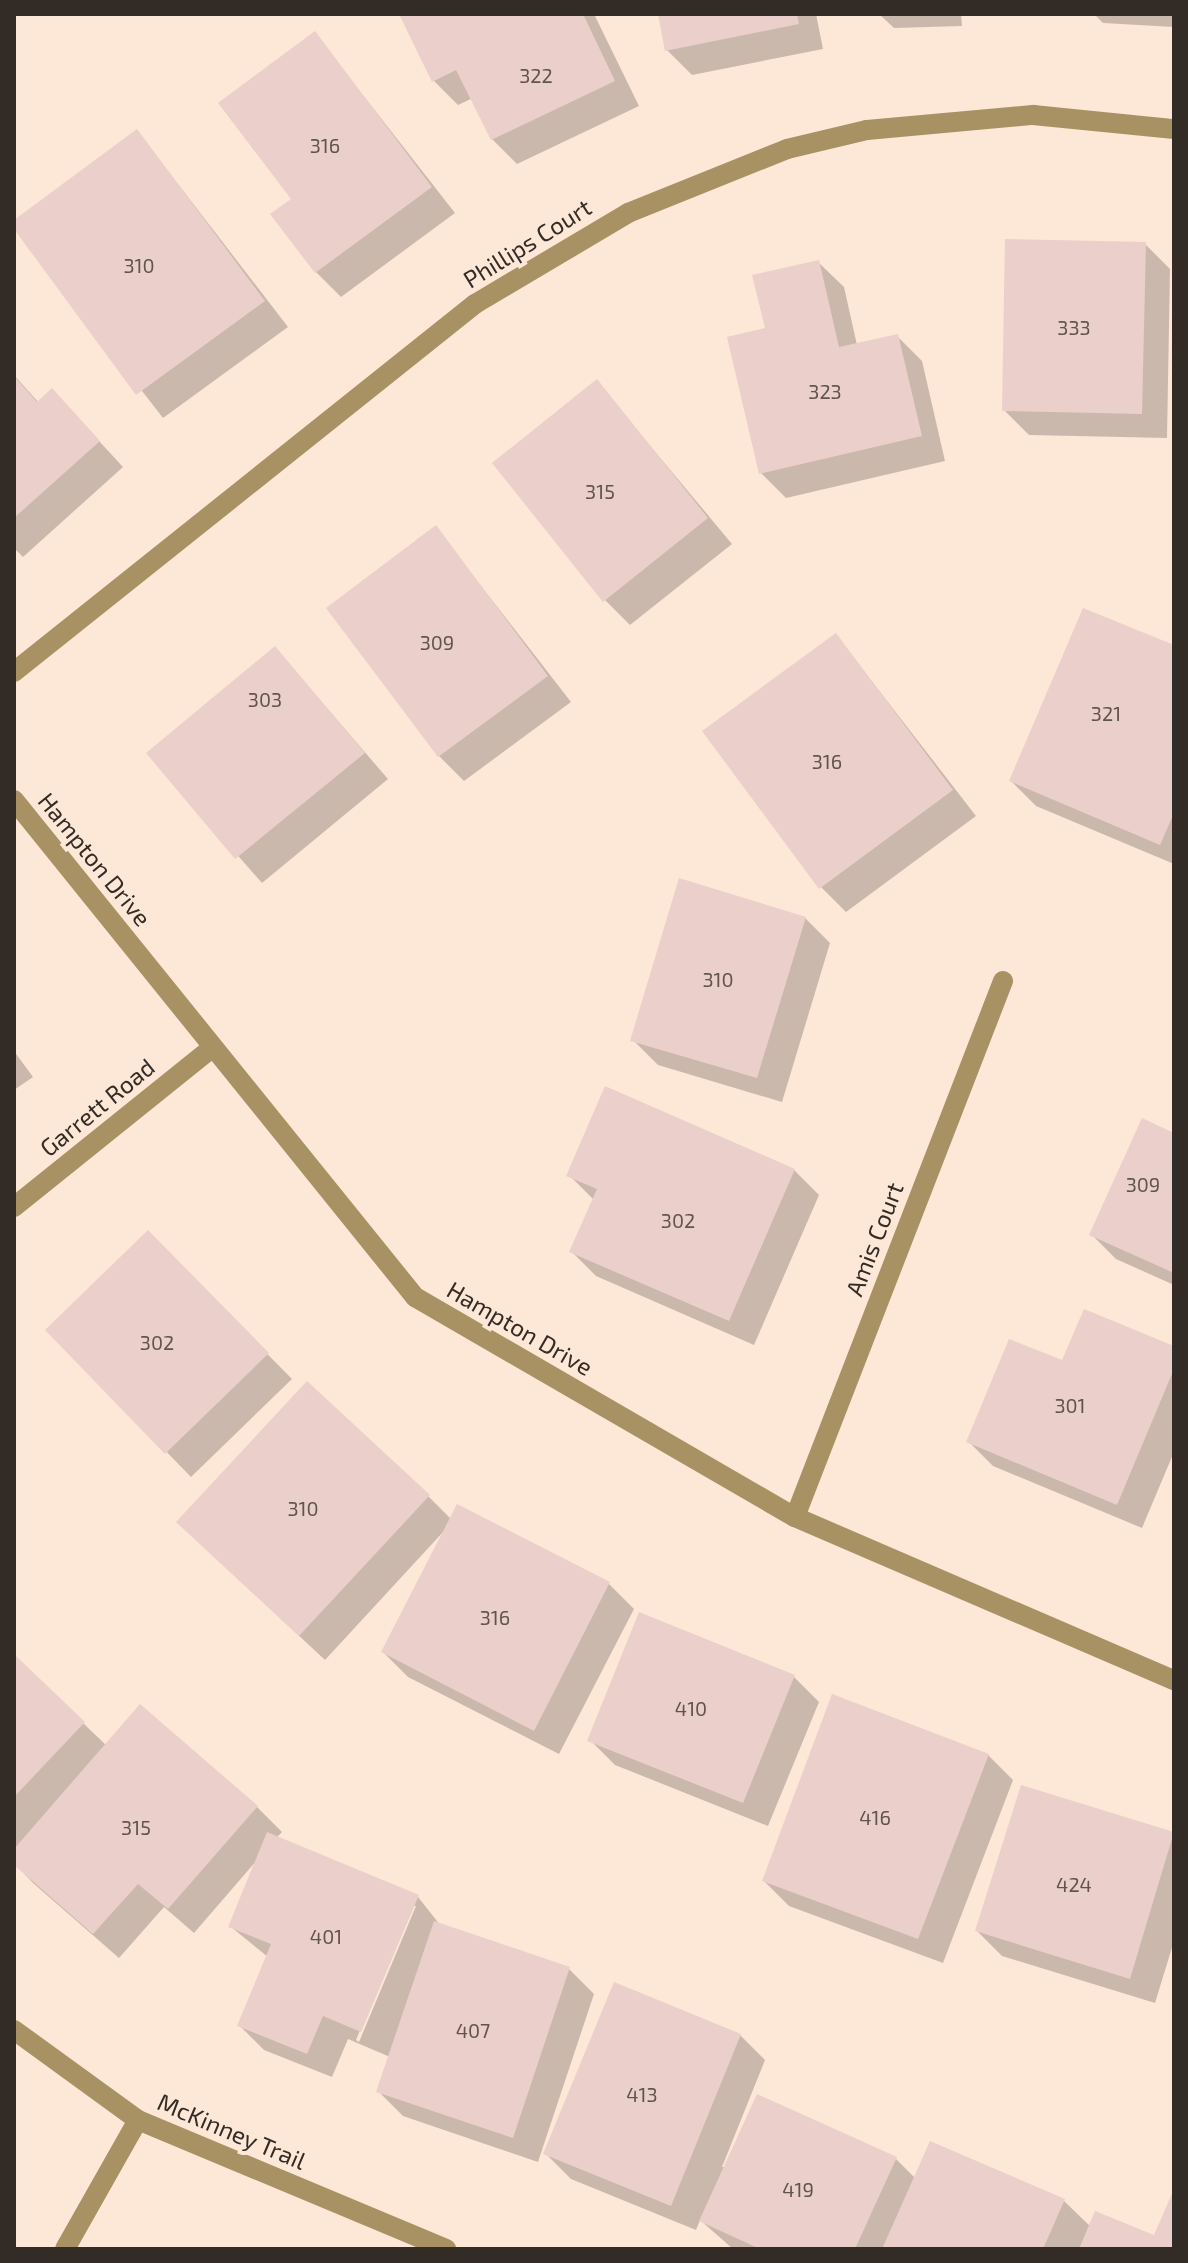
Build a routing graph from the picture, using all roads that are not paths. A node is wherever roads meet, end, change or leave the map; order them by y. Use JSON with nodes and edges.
{"nodes":[{"id":1,"x":1174,"y":129,"type":"edge"},
{"id":2,"x":14,"y":672,"type":"edge"},
{"id":3,"x":14,"y":800,"type":"edge"},
{"id":4,"x":1003,"y":981,"type":"dead end"},
{"id":5,"x":213,"y":1047,"type":"junction"},
{"id":6,"x":14,"y":1207,"type":"edge"},
{"id":7,"x":795,"y":1517,"type":"junction"},
{"id":8,"x":1174,"y":1680,"type":"edge"},
{"id":9,"x":14,"y":2030,"type":"edge"},
{"id":10,"x":138,"y":2120,"type":"junction"},
{"id":11,"x":65,"y":2249,"type":"edge"},
{"id":12,"x":446,"y":2249,"type":"edge"}],
"edges":[{"from":1,"to":2,"type":"street","name":"Phillips Court"},
{"from":3,"to":5,"type":"street","name":"Hampton Drive"},
{"from":4,"to":7,"type":"street","name":"Amis Court"},
{"from":5,"to":6,"type":"street","name":"Garrett Road"},
{"from":5,"to":7,"type":"street","name":"Hampton Drive"},
{"from":7,"to":8,"type":"street","name":"Hampton Drive"},
{"from":9,"to":10,"type":"street","name":"McKinney Trail"},
{"from":10,"to":11,"type":"street"},
{"from":10,"to":12,"type":"street","name":"McKinney Trail"}]}
